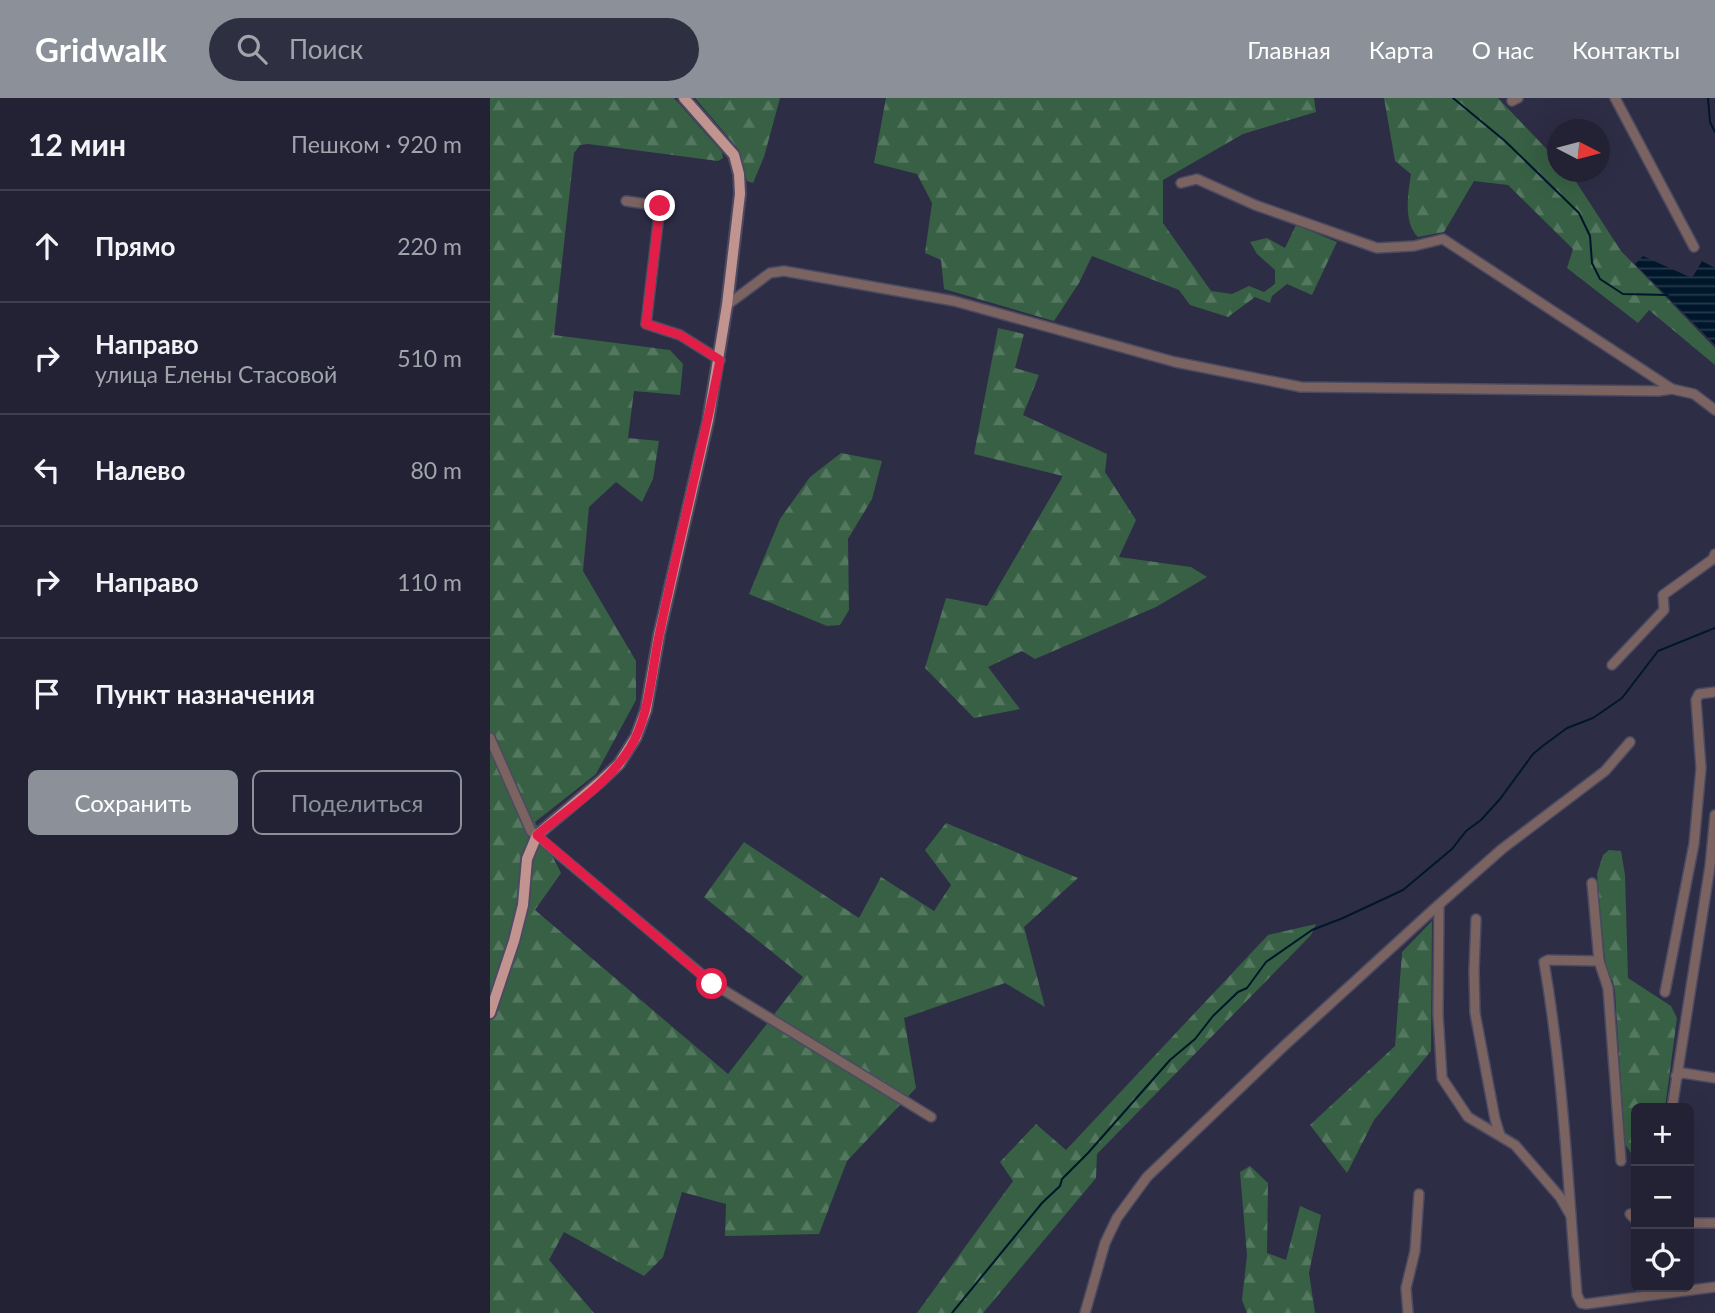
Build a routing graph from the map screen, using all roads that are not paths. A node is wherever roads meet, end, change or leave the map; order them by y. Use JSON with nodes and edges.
{"nodes":[{"id":1,"x":684,"y":98,"type":"edge"},
{"id":2,"x":1615,"y":98,"type":"edge"},
{"id":3,"x":1181,"y":183,"type":"dead end"},
{"id":4,"x":626,"y":201,"type":"dead end"},
{"id":5,"x":1694,"y":247,"type":"dead end"},
{"id":6,"x":727,"y":305,"type":"junction"},
{"id":7,"x":720,"y":360,"type":"junction"},
{"id":8,"x":1672,"y":388,"type":"junction"},
{"id":9,"x":1715,"y":410,"type":"edge"},
{"id":10,"x":1715,"y":554,"type":"edge"},
{"id":11,"x":1612,"y":665,"type":"dead end"},
{"id":12,"x":1715,"y":692,"type":"edge"},
{"id":13,"x":490,"y":738,"type":"edge"},
{"id":14,"x":1630,"y":742,"type":"dead end"},
{"id":15,"x":1715,"y":815,"type":"edge"},
{"id":16,"x":537,"y":835,"type":"junction"},
{"id":17,"x":1592,"y":883,"type":"dead end"},
{"id":18,"x":1439,"y":905,"type":"junction"},
{"id":19,"x":1476,"y":919,"type":"dead end"},
{"id":20,"x":1599,"y":961,"type":"junction"},
{"id":21,"x":1665,"y":992,"type":"dead end"},
{"id":22,"x":490,"y":1013,"type":"edge"},
{"id":23,"x":1676,"y":1076,"type":"junction"},
{"id":24,"x":1715,"y":1078,"type":"edge"},
{"id":25,"x":1673,"y":1103,"type":"edge"},
{"id":26,"x":931,"y":1117,"type":"dead end"},
{"id":27,"x":1500,"y":1135,"type":"junction"},
{"id":28,"x":1620,"y":1161,"type":"dead end"},
{"id":29,"x":1419,"y":1194,"type":"dead end"},
{"id":30,"x":1572,"y":1218,"type":"junction"},
{"id":31,"x":1694,"y":1223,"type":"edge"},
{"id":32,"x":1715,"y":1223,"type":"edge"},
{"id":33,"x":1715,"y":1287,"type":"edge"},
{"id":34,"x":1085,"y":1313,"type":"edge"},
{"id":35,"x":1408,"y":1313,"type":"edge"}],
"edges":[{"from":1,"to":6,"type":"main road"},
{"from":2,"to":5,"type":"street"},
{"from":3,"to":8,"type":"street"},
{"from":4,"to":7,"type":"street"},
{"from":6,"to":7,"type":"main road"},
{"from":6,"to":8,"type":"street"},
{"from":7,"to":16,"type":"main road"},
{"from":8,"to":9,"type":"street"},
{"from":10,"to":11,"type":"street"},
{"from":12,"to":21,"type":"street"},
{"from":13,"to":16,"type":"street"},
{"from":14,"to":18,"type":"street"},
{"from":15,"to":23,"type":"street"},
{"from":16,"to":22,"type":"main road"},
{"from":16,"to":26,"type":"street"},
{"from":17,"to":20,"type":"street"},
{"from":18,"to":27,"type":"street"},
{"from":18,"to":34,"type":"street"},
{"from":19,"to":27,"type":"street"},
{"from":20,"to":28,"type":"street"},
{"from":20,"to":30,"type":"street"},
{"from":23,"to":24,"type":"street"},
{"from":23,"to":25,"type":"street"},
{"from":27,"to":30,"type":"street"},
{"from":29,"to":35,"type":"street"},
{"from":30,"to":33,"type":"street"},
{"from":31,"to":32,"type":"street"}]}
